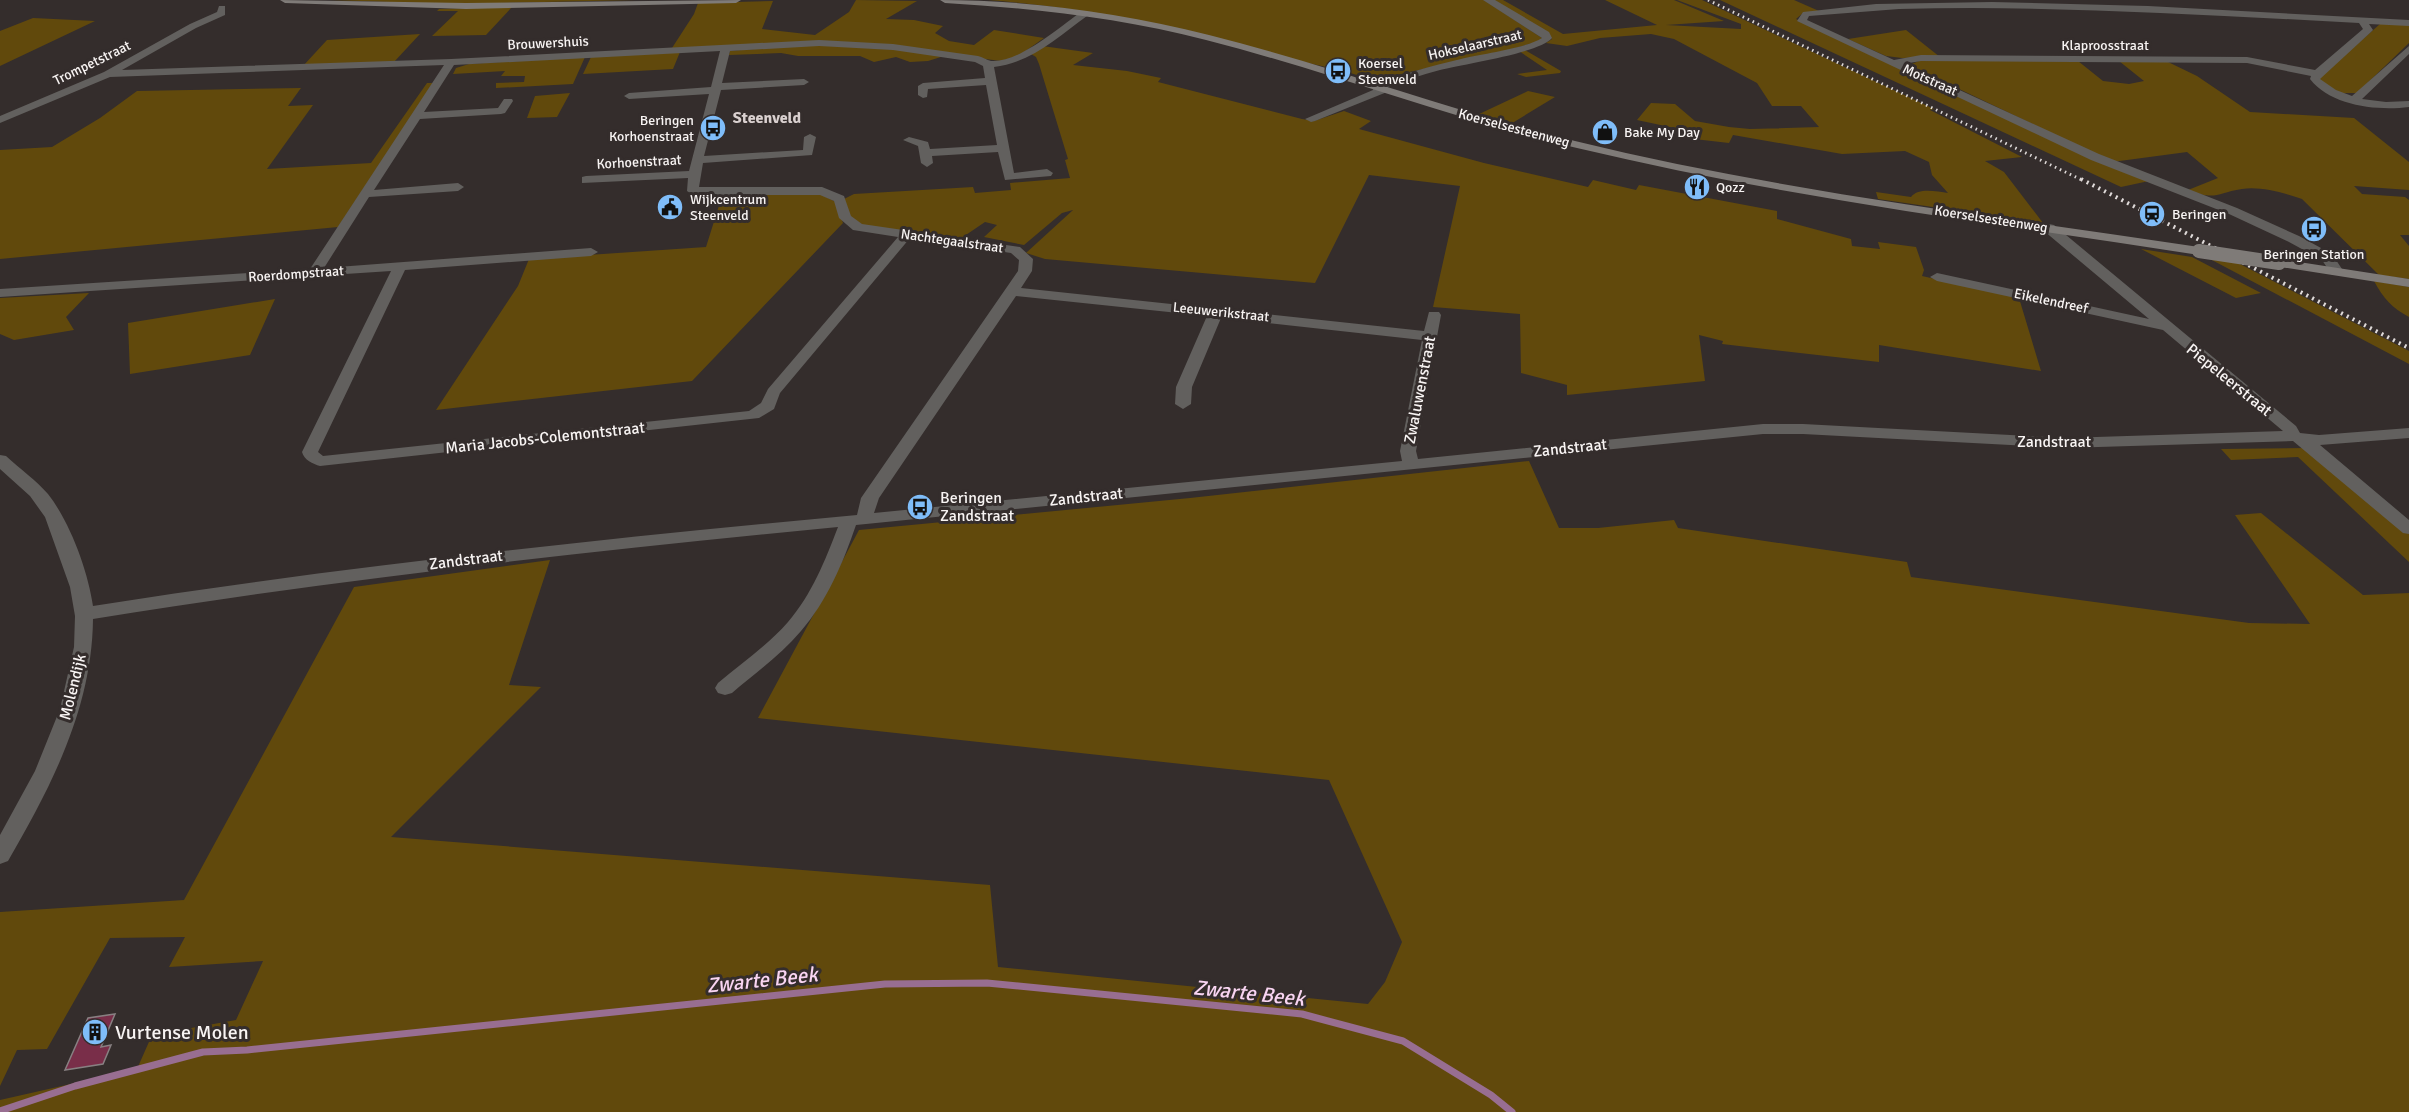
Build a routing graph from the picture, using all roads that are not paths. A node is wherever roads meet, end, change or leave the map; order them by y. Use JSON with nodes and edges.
{"nodes":[{"id":1,"x":285,"y":0,"type":"edge"},
{"id":2,"x":736,"y":0,"type":"edge"},
{"id":3,"x":945,"y":0,"type":"edge"},
{"id":4,"x":1488,"y":0,"type":"edge"},
{"id":5,"x":2091,"y":0,"type":"edge"},
{"id":6,"x":2218,"y":0,"type":"edge"},
{"id":7,"x":226,"y":6,"type":"dead end"},
{"id":8,"x":2109,"y":8,"type":"junction"},
{"id":9,"x":2233,"y":13,"type":"junction"},
{"id":10,"x":1084,"y":14,"type":"junction"},
{"id":11,"x":2362,"y":21,"type":"junction"},
{"id":12,"x":2409,"y":23,"type":"edge"},
{"id":13,"x":726,"y":47,"type":"junction"},
{"id":14,"x":2408,"y":53,"type":"edge"},
{"id":15,"x":451,"y":62,"type":"junction"},
{"id":16,"x":1893,"y":63,"type":"junction"},
{"id":17,"x":988,"y":64,"type":"junction"},
{"id":18,"x":108,"y":74,"type":"junction"},
{"id":19,"x":2317,"y":75,"type":"junction"},
{"id":20,"x":992,"y":81,"type":"junction"},
{"id":21,"x":804,"y":83,"type":"dead end"},
{"id":22,"x":922,"y":86,"type":"dead end"},
{"id":23,"x":716,"y":89,"type":"junction"},
{"id":24,"x":1380,"y":89,"type":"junction"},
{"id":25,"x":2359,"y":96,"type":"junction"},
{"id":26,"x":629,"y":97,"type":"dead end"},
{"id":27,"x":2409,"y":104,"type":"edge"},
{"id":28,"x":502,"y":111,"type":"dead end"},
{"id":29,"x":416,"y":116,"type":"junction"},
{"id":30,"x":1311,"y":119,"type":"dead end"},
{"id":31,"x":0,"y":120,"type":"edge"},
{"id":32,"x":810,"y":137,"type":"dead end"},
{"id":33,"x":909,"y":141,"type":"dead end"},
{"id":34,"x":1003,"y":148,"type":"junction"},
{"id":35,"x":699,"y":160,"type":"junction"},
{"id":36,"x":1047,"y":173,"type":"dead end"},
{"id":37,"x":694,"y":174,"type":"junction"},
{"id":38,"x":464,"y":175,"type":"dead end"},
{"id":39,"x":693,"y":191,"type":"joint"},
{"id":40,"x":366,"y":194,"type":"junction"},
{"id":41,"x":582,"y":194,"type":"dead end"},
{"id":42,"x":2049,"y":228,"type":"junction"},
{"id":43,"x":906,"y":235,"type":"junction"},
{"id":44,"x":591,"y":252,"type":"dead end"},
{"id":45,"x":400,"y":266,"type":"junction"},
{"id":46,"x":2337,"y":272,"type":"junction"},
{"id":47,"x":314,"y":273,"type":"junction"},
{"id":48,"x":1937,"y":277,"type":"dead end"},
{"id":49,"x":2409,"y":283,"type":"edge"},
{"id":50,"x":1012,"y":291,"type":"junction"},
{"id":51,"x":0,"y":293,"type":"edge"},
{"id":52,"x":1216,"y":312,"type":"junction"},
{"id":53,"x":1434,"y":315,"type":"dead end"},
{"id":54,"x":2164,"y":326,"type":"junction"},
{"id":55,"x":1430,"y":336,"type":"junction"},
{"id":56,"x":1183,"y":404,"type":"dead end"},
{"id":57,"x":2409,"y":433,"type":"edge"},
{"id":58,"x":2297,"y":437,"type":"junction"},
{"id":59,"x":0,"y":460,"type":"edge"},
{"id":60,"x":1411,"y":464,"type":"junction"},
{"id":61,"x":857,"y":520,"type":"junction"},
{"id":62,"x":2409,"y":529,"type":"edge"},
{"id":63,"x":84,"y":614,"type":"junction"},
{"id":64,"x":725,"y":688,"type":"dead end"},
{"id":65,"x":0,"y":855,"type":"edge"}],
"edges":[{"from":1,"to":2,"type":"street"},
{"from":3,"to":10,"type":"street","name":"Koerselsesteenweg"},
{"from":4,"to":24,"type":"street","name":"Hokselaarstraat"},
{"from":5,"to":8,"type":"street","name":"Motstraat"},
{"from":6,"to":9,"type":"street"},
{"from":7,"to":18,"type":"street","name":"Trompetstraat"},
{"from":8,"to":9,"type":"street","name":"Motstraat"},
{"from":8,"to":16,"type":"street","name":"Motstraat"},
{"from":9,"to":11,"type":"street","name":"Motstraat"},
{"from":10,"to":17,"type":"street"},
{"from":10,"to":24,"type":"street","name":"Koerselsesteenweg"},
{"from":11,"to":12,"type":"street","name":"Motstraat"},
{"from":11,"to":19,"type":"street"},
{"from":13,"to":15,"type":"street","name":"Brouwershuis"},
{"from":13,"to":17,"type":"street","name":"Brouwershuis"},
{"from":13,"to":23,"type":"street","name":"Korhoenstraat"},
{"from":14,"to":25,"type":"street"},
{"from":15,"to":18,"type":"street","name":"Brouwershuis"},
{"from":15,"to":29,"type":"street"},
{"from":16,"to":19,"type":"street","name":"Klaproosstraat"},
{"from":16,"to":46,"type":"street","name":"Motstraat"},
{"from":17,"to":20,"type":"street"},
{"from":18,"to":31,"type":"street","name":"Trompetstraat"},
{"from":19,"to":25,"type":"street"},
{"from":20,"to":22,"type":"street"},
{"from":20,"to":34,"type":"street"},
{"from":21,"to":23,"type":"street"},
{"from":23,"to":26,"type":"street"},
{"from":23,"to":35,"type":"street","name":"Korhoenstraat"},
{"from":24,"to":30,"type":"street"},
{"from":24,"to":42,"type":"street","name":"Koerselsesteenweg"},
{"from":25,"to":27,"type":"street"},
{"from":28,"to":29,"type":"street"},
{"from":29,"to":40,"type":"street"},
{"from":32,"to":35,"type":"street","name":"Korhoenstraat"},
{"from":33,"to":34,"type":"street"},
{"from":34,"to":36,"type":"street"},
{"from":35,"to":37,"type":"street","name":"Korhoenstraat"},
{"from":37,"to":39,"type":"street","name":"Korhoenstraat"},
{"from":37,"to":41,"type":"street","name":"Korhoenstraat"},
{"from":38,"to":40,"type":"street"},
{"from":39,"to":43,"type":"street","name":"Nachtegaalstraat"},
{"from":40,"to":47,"type":"street"},
{"from":42,"to":46,"type":"street","name":"Koerselsesteenweg","bridge":true},
{"from":42,"to":54,"type":"street","name":"Piepeleerstraat"},
{"from":43,"to":45,"type":"street","name":"Maria Jacobs-Colemontstraat"},
{"from":43,"to":50,"type":"street","name":"Nachtegaalstraat"},
{"from":44,"to":45,"type":"street","name":"Roerdompstraat"},
{"from":45,"to":47,"type":"street","name":"Roerdompstraat"},
{"from":46,"to":49,"type":"street","name":"Koerselsesteenweg"},
{"from":47,"to":51,"type":"street","name":"Roerdompstraat"},
{"from":48,"to":54,"type":"street","name":"Eikelendreef"},
{"from":50,"to":52,"type":"street","name":"Leeuwerikstraat"},
{"from":50,"to":61,"type":"street","name":"Nachtegaalstraat"},
{"from":52,"to":55,"type":"street","name":"Leeuwerikstraat"},
{"from":52,"to":56,"type":"street"},
{"from":53,"to":55,"type":"street","name":"Zwaluwenstraat"},
{"from":54,"to":58,"type":"street","name":"Piepeleerstraat"},
{"from":55,"to":60,"type":"street","name":"Zwaluwenstraat"},
{"from":57,"to":58,"type":"street","name":"Zandstraat"},
{"from":58,"to":60,"type":"street","name":"Zandstraat"},
{"from":58,"to":62,"type":"street","name":"Piepeleerstraat"},
{"from":59,"to":63,"type":"street","name":"Molendijk"},
{"from":60,"to":61,"type":"street","name":"Zandstraat"},
{"from":61,"to":63,"type":"street","name":"Zandstraat"},
{"from":61,"to":64,"type":"street"},
{"from":63,"to":65,"type":"street","name":"Molendijk"}]}
